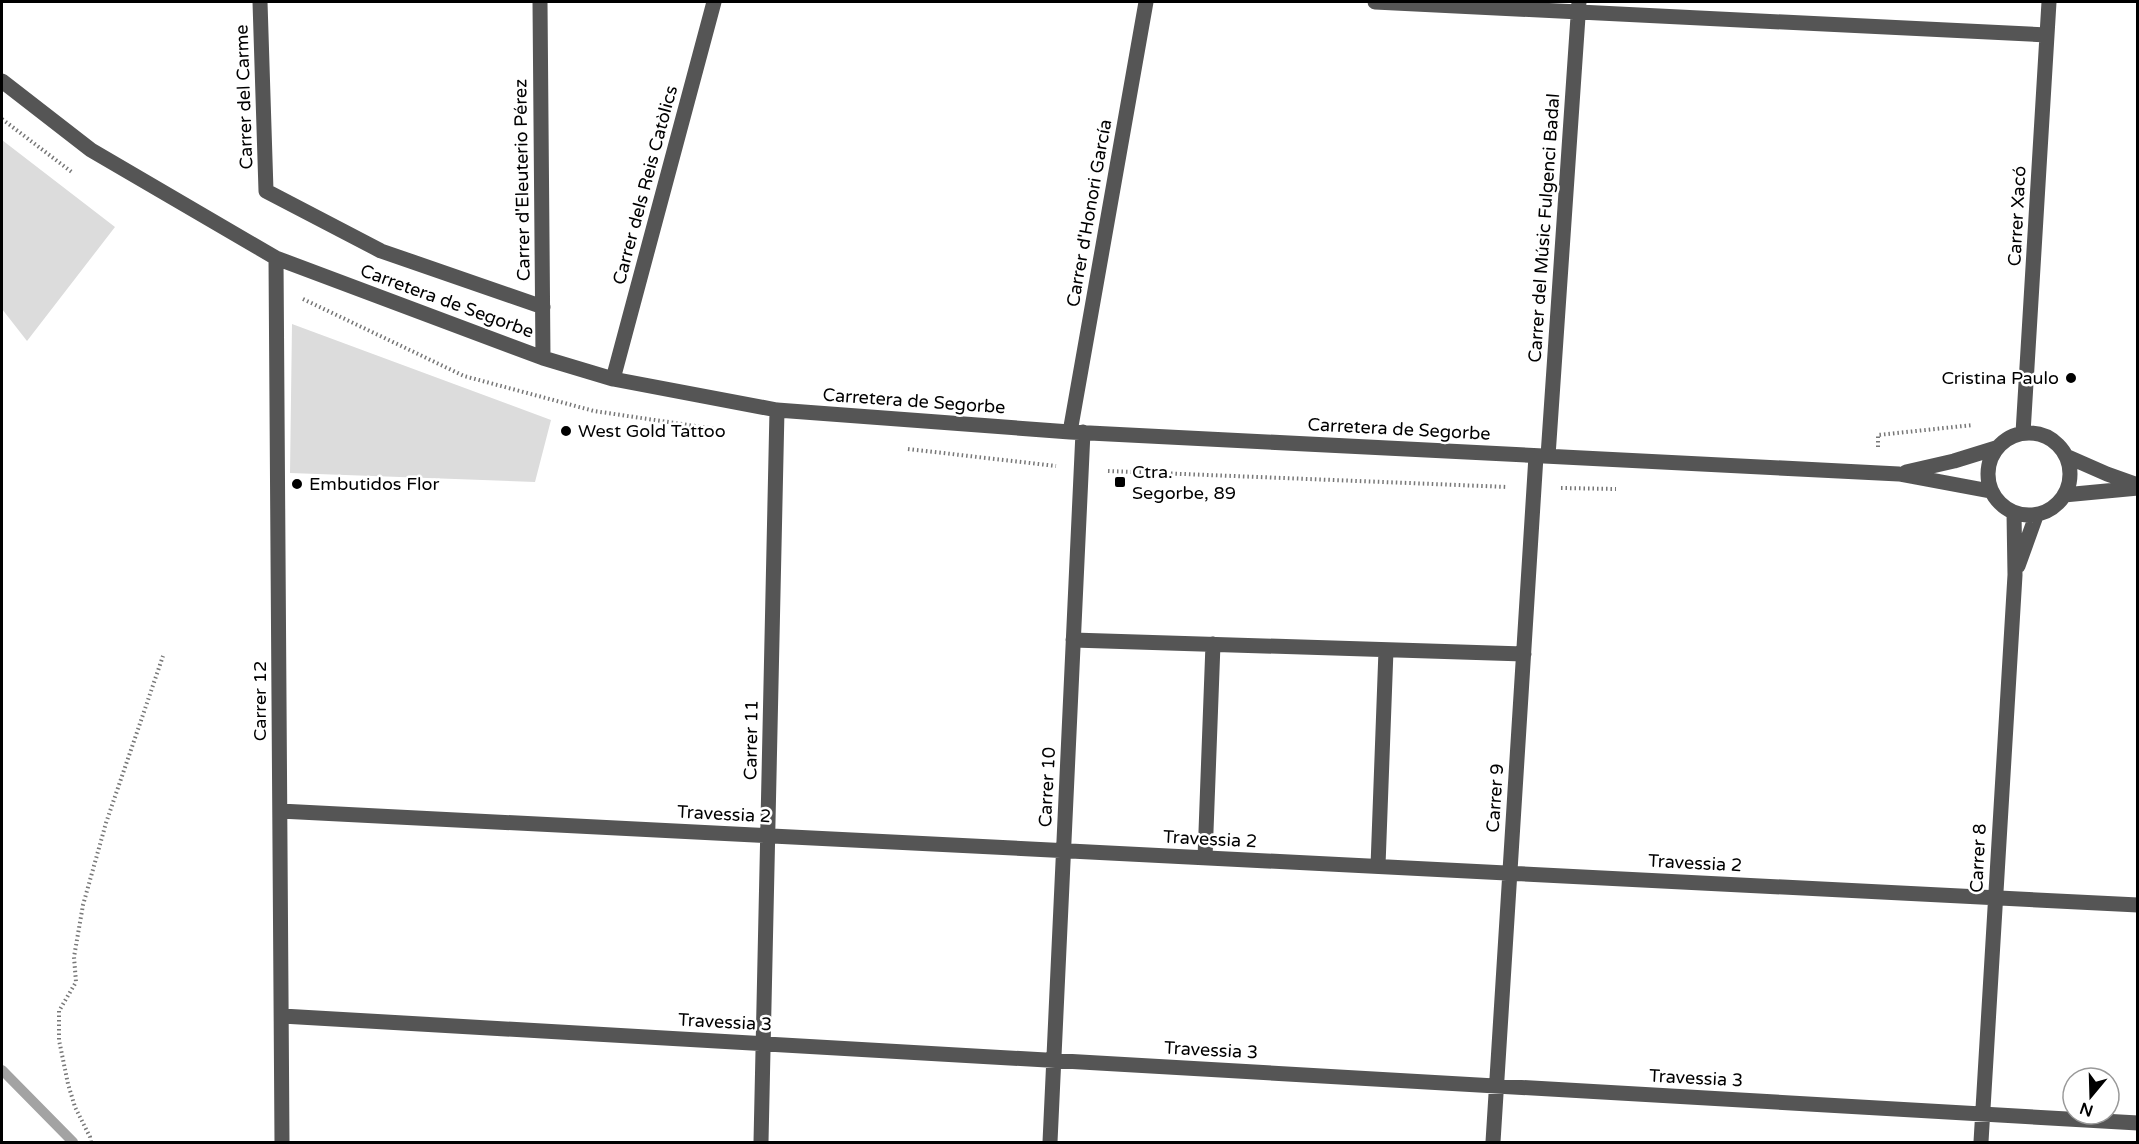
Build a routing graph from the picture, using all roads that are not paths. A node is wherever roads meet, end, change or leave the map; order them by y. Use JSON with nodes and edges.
{"nodes":[{"id":1,"x":260,"y":2,"type":"edge"},
{"id":2,"x":540,"y":2,"type":"edge"},
{"id":3,"x":714,"y":2,"type":"edge"},
{"id":4,"x":1146,"y":2,"type":"edge"},
{"id":5,"x":1375,"y":2,"type":"edge"},
{"id":6,"x":2049,"y":2,"type":"edge"},
{"id":7,"x":1578,"y":7,"type":"edge"},
{"id":8,"x":2047,"y":35,"type":"junction"},
{"id":9,"x":2,"y":81,"type":"edge"},
{"id":10,"x":266,"y":191,"type":"joint"},
{"id":11,"x":276,"y":258,"type":"junction"},
{"id":12,"x":543,"y":307,"type":"junction"},
{"id":13,"x":543,"y":358,"type":"junction"},
{"id":14,"x":613,"y":379,"type":"junction"},
{"id":15,"x":777,"y":410,"type":"junction"},
{"id":16,"x":1077,"y":432,"type":"junction"},
{"id":17,"x":2023,"y":433,"type":"junction"},
{"id":18,"x":1996,"y":448,"type":"junction"},
{"id":19,"x":1542,"y":456,"type":"junction"},
{"id":20,"x":2066,"y":456,"type":"junction"},
{"id":21,"x":1899,"y":474,"type":"junction"},
{"id":22,"x":2138,"y":486,"type":"edge"},
{"id":23,"x":1990,"y":491,"type":"junction"},
{"id":24,"x":2064,"y":495,"type":"junction"},
{"id":25,"x":2014,"y":513,"type":"junction"},
{"id":26,"x":2036,"y":516,"type":"junction"},
{"id":27,"x":2015,"y":575,"type":"junction"},
{"id":28,"x":1073,"y":640,"type":"junction"},
{"id":29,"x":1213,"y":644,"type":"junction"},
{"id":30,"x":1386,"y":650,"type":"junction"},
{"id":31,"x":1524,"y":654,"type":"junction"},
{"id":32,"x":280,"y":811,"type":"junction"},
{"id":33,"x":768,"y":836,"type":"junction"},
{"id":34,"x":1064,"y":851,"type":"junction"},
{"id":35,"x":1204,"y":858,"type":"junction"},
{"id":36,"x":1378,"y":866,"type":"junction"},
{"id":37,"x":1509,"y":873,"type":"junction"},
{"id":38,"x":1995,"y":898,"type":"junction"},
{"id":39,"x":2138,"y":905,"type":"edge"},
{"id":40,"x":282,"y":1016,"type":"junction"},
{"id":41,"x":764,"y":1044,"type":"junction"},
{"id":42,"x":1053,"y":1061,"type":"junction"},
{"id":43,"x":1496,"y":1086,"type":"junction"},
{"id":44,"x":1982,"y":1114,"type":"junction"},
{"id":45,"x":2138,"y":1123,"type":"edge"},
{"id":46,"x":282,"y":1143,"type":"edge"},
{"id":47,"x":761,"y":1143,"type":"edge"},
{"id":48,"x":1050,"y":1143,"type":"edge"},
{"id":49,"x":1493,"y":1143,"type":"edge"},
{"id":50,"x":1981,"y":1143,"type":"edge"}],
"edges":[{"from":1,"to":10,"type":"street","name":"Carrer del Carme"},
{"from":2,"to":12,"type":"street","name":"Carrer d'Eleuterio Pérez"},
{"from":3,"to":14,"type":"street","name":"Carrer dels Reis Catòlics"},
{"from":4,"to":16,"type":"street","name":"Carrer d'Honori García"},
{"from":5,"to":7,"type":"street"},
{"from":6,"to":8,"type":"street","name":"Carrer Xacó"},
{"from":7,"to":8,"type":"street"},
{"from":7,"to":19,"type":"street","name":"Carrer del Músic Fulgenci Badal"},
{"from":8,"to":17,"type":"street","name":"Carrer Xacó"},
{"from":9,"to":11,"type":"street","name":"Carretera de Segorbe"},
{"from":10,"to":12,"type":"street","name":"Carretera de Segorbe"},
{"from":11,"to":13,"type":"street","name":"Carretera de Segorbe"},
{"from":11,"to":32,"type":"street","name":"Carrer 12"},
{"from":12,"to":13,"type":"street","name":"Carrer d'Eleuterio Pérez"},
{"from":13,"to":14,"type":"street","name":"Carretera de Segorbe"},
{"from":14,"to":15,"type":"street","name":"Carretera de Segorbe"},
{"from":15,"to":16,"type":"street","name":"Carretera de Segorbe"},
{"from":15,"to":33,"type":"street","name":"Carrer 11"},
{"from":16,"to":19,"type":"street","name":"Carretera de Segorbe"},
{"from":16,"to":28,"type":"street","name":"Carrer 10"},
{"from":17,"to":18,"type":"street"},
{"from":17,"to":20,"type":"street"},
{"from":18,"to":21,"type":"street","name":"Carretera de Segorbe"},
{"from":18,"to":23,"type":"street"},
{"from":19,"to":21,"type":"street","name":"Carretera de Segorbe"},
{"from":19,"to":31,"type":"street","name":"Carrer 9"},
{"from":20,"to":22,"type":"street"},
{"from":20,"to":24,"type":"street"},
{"from":21,"to":23,"type":"street","name":"Carretera de Segorbe"},
{"from":22,"to":24,"type":"street"},
{"from":23,"to":25,"type":"street"},
{"from":24,"to":26,"type":"street"},
{"from":25,"to":26,"type":"street"},
{"from":25,"to":27,"type":"street","name":"Carrer 8"},
{"from":26,"to":27,"type":"street","name":"Carrer 8"},
{"from":27,"to":38,"type":"street","name":"Carrer 8"},
{"from":28,"to":29,"type":"street"},
{"from":28,"to":34,"type":"street","name":"Carrer 10"},
{"from":29,"to":30,"type":"street"},
{"from":29,"to":35,"type":"street"},
{"from":30,"to":31,"type":"street"},
{"from":30,"to":36,"type":"street"},
{"from":31,"to":37,"type":"street","name":"Carrer 9"},
{"from":32,"to":33,"type":"street","name":"Travessia 2"},
{"from":32,"to":40,"type":"street","name":"Carrer 12"},
{"from":33,"to":34,"type":"street","name":"Travessia 2"},
{"from":33,"to":41,"type":"street","name":"Carrer 11"},
{"from":34,"to":35,"type":"street","name":"Travessia 2"},
{"from":34,"to":42,"type":"street","name":"Carrer 10"},
{"from":35,"to":36,"type":"street","name":"Travessia 2"},
{"from":36,"to":37,"type":"street","name":"Travessia 2"},
{"from":37,"to":38,"type":"street","name":"Travessia 2"},
{"from":37,"to":43,"type":"street","name":"Carrer 9"},
{"from":38,"to":39,"type":"street","name":"Travessia 2"},
{"from":38,"to":44,"type":"street","name":"Carrer 8"},
{"from":40,"to":41,"type":"street","name":"Travessia 3"},
{"from":40,"to":46,"type":"street","name":"Carrer 12"},
{"from":41,"to":42,"type":"street","name":"Travessia 3"},
{"from":41,"to":47,"type":"street","name":"Carrer 11"},
{"from":42,"to":43,"type":"street","name":"Travessia 3"},
{"from":42,"to":48,"type":"street","name":"Carrer 10"},
{"from":43,"to":44,"type":"street","name":"Travessia 3"},
{"from":43,"to":49,"type":"street","name":"Carrer 9"},
{"from":44,"to":45,"type":"street","name":"Travessia 3"},
{"from":44,"to":50,"type":"street","name":"Carrer 8"}]}
